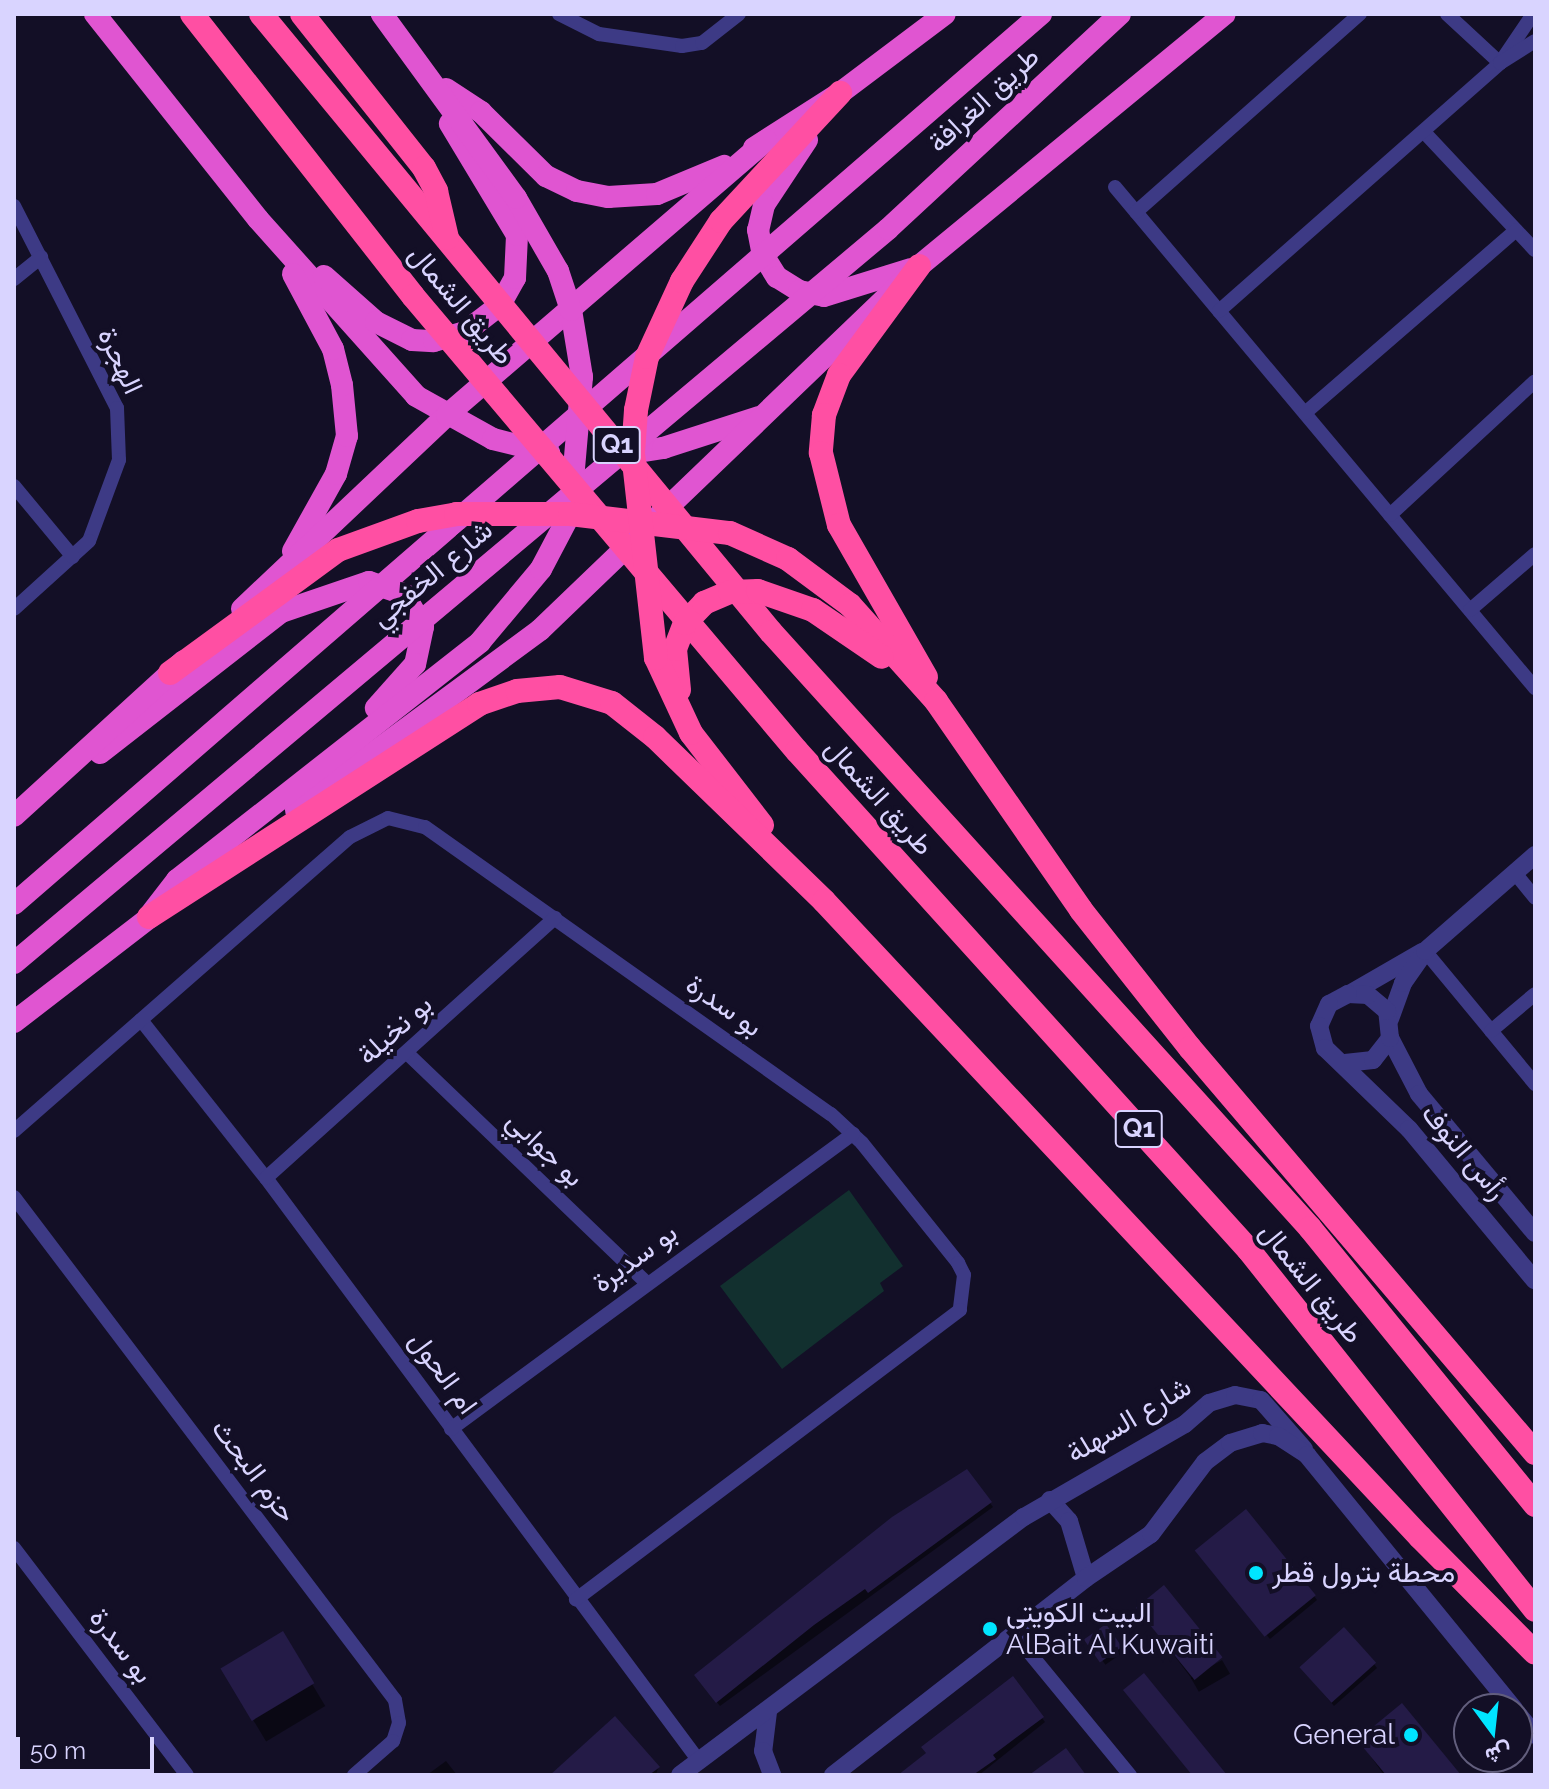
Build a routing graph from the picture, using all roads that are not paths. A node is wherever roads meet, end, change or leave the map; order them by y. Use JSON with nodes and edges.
{"nodes":[{"id":1,"x":95,"y":14,"type":"edge"},
{"id":2,"x":192,"y":14,"type":"edge"},
{"id":3,"x":261,"y":14,"type":"edge"},
{"id":4,"x":302,"y":14,"type":"edge"},
{"id":5,"x":382,"y":14,"type":"edge"},
{"id":6,"x":559,"y":14,"type":"edge"},
{"id":7,"x":945,"y":14,"type":"edge"},
{"id":8,"x":1041,"y":14,"type":"edge"},
{"id":9,"x":1120,"y":14,"type":"edge"},
{"id":10,"x":1225,"y":14,"type":"edge"},
{"id":11,"x":1360,"y":14,"type":"edge"},
{"id":12,"x":1447,"y":14,"type":"edge"},
{"id":13,"x":1533,"y":14,"type":"edge"},
{"id":14,"x":733,"y":16,"type":"edge"},
{"id":15,"x":1535,"y":41,"type":"edge"},
{"id":16,"x":1500,"y":63,"type":"junction"},
{"id":17,"x":435,"y":82,"type":"junction"},
{"id":18,"x":840,"y":93,"type":"junction"},
{"id":19,"x":1424,"y":132,"type":"junction"},
{"id":20,"x":766,"y":141,"type":"junction"},
{"id":21,"x":1115,"y":187,"type":"dead end"},
{"id":22,"x":839,"y":193,"type":"joint"},
{"id":23,"x":14,"y":206,"type":"edge"},
{"id":24,"x":1136,"y":212,"type":"junction"},
{"id":25,"x":258,"y":219,"type":"junction"},
{"id":26,"x":888,"y":229,"type":"joint"},
{"id":27,"x":1516,"y":230,"type":"junction"},
{"id":28,"x":455,"y":249,"type":"junction"},
{"id":29,"x":1535,"y":250,"type":"edge"},
{"id":30,"x":41,"y":257,"type":"junction"},
{"id":31,"x":919,"y":266,"type":"junction"},
{"id":32,"x":14,"y":279,"type":"edge"},
{"id":33,"x":571,"y":310,"type":"junction"},
{"id":34,"x":1219,"y":311,"type":"junction"},
{"id":35,"x":1535,"y":381,"type":"edge"},
{"id":36,"x":1305,"y":413,"type":"junction"},
{"id":37,"x":768,"y":414,"type":"junction"},
{"id":38,"x":447,"y":415,"type":"junction"},
{"id":39,"x":633,"y":453,"type":"junction"},
{"id":40,"x":579,"y":457,"type":"junction"},
{"id":41,"x":14,"y":486,"type":"edge"},
{"id":42,"x":570,"y":514,"type":"junction"},
{"id":43,"x":1390,"y":515,"type":"junction"},
{"id":44,"x":643,"y":526,"type":"junction"},
{"id":45,"x":1535,"y":554,"type":"edge"},
{"id":46,"x":73,"y":557,"type":"junction"},
{"id":47,"x":276,"y":578,"type":"junction"},
{"id":48,"x":14,"y":609,"type":"edge"},
{"id":49,"x":1470,"y":610,"type":"junction"},
{"id":50,"x":170,"y":673,"type":"junction"},
{"id":51,"x":1535,"y":688,"type":"edge"},
{"id":52,"x":936,"y":701,"type":"junction"},
{"id":53,"x":691,"y":733,"type":"junction"},
{"id":54,"x":344,"y":745,"type":"junction"},
{"id":55,"x":20,"y":809,"type":"edge"},
{"id":56,"x":1535,"y":855,"type":"edge"},
{"id":57,"x":1515,"y":873,"type":"junction"},
{"id":58,"x":1535,"y":898,"type":"edge"},
{"id":59,"x":824,"y":901,"type":"junction"},
{"id":60,"x":14,"y":904,"type":"edge"},
{"id":61,"x":149,"y":917,"type":"junction"},
{"id":62,"x":555,"y":918,"type":"junction"},
{"id":63,"x":1425,"y":951,"type":"junction"},
{"id":64,"x":14,"y":963,"type":"edge"},
{"id":65,"x":1351,"y":993,"type":"junction"},
{"id":66,"x":1535,"y":994,"type":"edge"},
{"id":67,"x":141,"y":1020,"type":"junction"},
{"id":68,"x":14,"y":1022,"type":"edge"},
{"id":69,"x":1390,"y":1029,"type":"junction"},
{"id":70,"x":1491,"y":1031,"type":"junction"},
{"id":71,"x":408,"y":1054,"type":"junction"},
{"id":72,"x":1345,"y":1063,"type":"junction"},
{"id":73,"x":1535,"y":1084,"type":"edge"},
{"id":74,"x":14,"y":1131,"type":"edge"},
{"id":75,"x":853,"y":1134,"type":"junction"},
{"id":76,"x":266,"y":1178,"type":"junction"},
{"id":77,"x":14,"y":1197,"type":"edge"},
{"id":78,"x":1535,"y":1233,"type":"edge"},
{"id":79,"x":1535,"y":1281,"type":"edge"},
{"id":80,"x":646,"y":1282,"type":"junction"},
{"id":81,"x":451,"y":1429,"type":"junction"},
{"id":82,"x":1535,"y":1453,"type":"edge"},
{"id":83,"x":1307,"y":1455,"type":"junction"},
{"id":84,"x":1050,"y":1500,"type":"junction"},
{"id":85,"x":1535,"y":1505,"type":"edge"},
{"id":86,"x":14,"y":1548,"type":"edge"},
{"id":87,"x":1086,"y":1578,"type":"junction"},
{"id":88,"x":576,"y":1599,"type":"junction"},
{"id":89,"x":1535,"y":1610,"type":"edge"},
{"id":90,"x":1014,"y":1634,"type":"junction"},
{"id":91,"x":1535,"y":1653,"type":"edge"},
{"id":92,"x":1501,"y":1693,"type":"edge"},
{"id":93,"x":768,"y":1712,"type":"junction"},
{"id":94,"x":699,"y":1761,"type":"junction"},
{"id":95,"x":187,"y":1775,"type":"edge"},
{"id":96,"x":354,"y":1775,"type":"edge"},
{"id":97,"x":680,"y":1775,"type":"edge"},
{"id":98,"x":772,"y":1775,"type":"edge"},
{"id":99,"x":833,"y":1775,"type":"edge"},
{"id":100,"x":1130,"y":1775,"type":"edge"}],
"edges":[{"from":1,"to":25,"type":"highway"},
{"from":2,"to":89,"type":"highway","name":"طريق الشمال","number":"Q1"},
{"from":3,"to":28,"type":"highway","name":"طريق الشمال","number":"Q1"},
{"from":4,"to":28,"type":"highway"},
{"from":5,"to":17,"type":"highway"},
{"from":6,"to":14,"type":"street"},
{"from":7,"to":18,"type":"highway"},
{"from":8,"to":22,"type":"highway","name":"طريق الغرافة"},
{"from":9,"to":26,"type":"highway","name":"طريق الغرافة"},
{"from":10,"to":31,"type":"highway"},
{"from":11,"to":24,"type":"street"},
{"from":12,"to":16,"type":"street"},
{"from":13,"to":16,"type":"street"},
{"from":15,"to":16,"type":"street"},
{"from":16,"to":19,"type":"street"},
{"from":17,"to":20,"type":"highway"},
{"from":17,"to":25,"type":"highway"},
{"from":17,"to":33,"type":"highway"},
{"from":18,"to":20,"type":"highway"},
{"from":18,"to":31,"type":"highway"},
{"from":18,"to":39,"type":"highway"},
{"from":19,"to":27,"type":"street"},
{"from":19,"to":34,"type":"street"},
{"from":20,"to":33,"type":"highway"},
{"from":21,"to":24,"type":"street"},
{"from":22,"to":60,"type":"highway","name":"شارع الخفجي"},
{"from":23,"to":30,"type":"street","name":"الهجرة"},
{"from":24,"to":34,"type":"street"},
{"from":25,"to":38,"type":"highway"},
{"from":25,"to":47,"type":"highway"},
{"from":26,"to":64,"type":"highway","name":"شارع الخفجي"},
{"from":27,"to":29,"type":"street"},
{"from":27,"to":36,"type":"street"},
{"from":28,"to":85,"type":"highway","name":"طريق الشمال","number":"Q1"},
{"from":30,"to":32,"type":"street"},
{"from":30,"to":46,"type":"street","name":"الهجرة"},
{"from":31,"to":37,"type":"highway"},
{"from":31,"to":52,"type":"highway"},
{"from":33,"to":38,"type":"highway"},
{"from":33,"to":40,"type":"highway"},
{"from":34,"to":36,"type":"street"},
{"from":35,"to":43,"type":"street"},
{"from":36,"to":43,"type":"street"},
{"from":37,"to":39,"type":"highway"},
{"from":37,"to":44,"type":"highway"},
{"from":38,"to":40,"type":"highway"},
{"from":38,"to":47,"type":"highway"},
{"from":39,"to":40,"type":"highway"},
{"from":39,"to":44,"type":"highway"},
{"from":40,"to":42,"type":"highway"},
{"from":41,"to":46,"type":"street"},
{"from":42,"to":44,"type":"highway"},
{"from":42,"to":50,"type":"highway"},
{"from":42,"to":54,"type":"highway"},
{"from":43,"to":49,"type":"street"},
{"from":44,"to":52,"type":"highway"},
{"from":44,"to":53,"type":"highway"},
{"from":44,"to":61,"type":"highway"},
{"from":45,"to":49,"type":"street"},
{"from":46,"to":48,"type":"street","name":"الهجرة"},
{"from":47,"to":50,"type":"highway"},
{"from":49,"to":51,"type":"street"},
{"from":50,"to":55,"type":"highway"},
{"from":52,"to":53,"type":"highway"},
{"from":52,"to":82,"type":"highway"},
{"from":53,"to":59,"type":"highway"},
{"from":54,"to":55,"type":"highway"},
{"from":54,"to":61,"type":"highway"},
{"from":56,"to":57,"type":"street"},
{"from":57,"to":58,"type":"street"},
{"from":57,"to":63,"type":"street"},
{"from":59,"to":61,"type":"highway"},
{"from":59,"to":91,"type":"highway"},
{"from":61,"to":68,"type":"highway"},
{"from":62,"to":67,"type":"street","name":"بو سدرة"},
{"from":62,"to":71,"type":"street","name":"بو نخيلة"},
{"from":62,"to":75,"type":"street","name":"بو سدرة"},
{"from":63,"to":65,"type":"street"},
{"from":63,"to":69,"type":"street"},
{"from":63,"to":70,"type":"street"},
{"from":65,"to":69,"type":"street"},
{"from":65,"to":72,"type":"street"},
{"from":66,"to":70,"type":"street"},
{"from":67,"to":74,"type":"street","name":"بو سدرة"},
{"from":67,"to":76,"type":"street","name":"ام الحول"},
{"from":69,"to":72,"type":"street"},
{"from":69,"to":78,"type":"street","name":"رأس النوف"},
{"from":70,"to":73,"type":"street"},
{"from":71,"to":76,"type":"street","name":"بو نخيلة"},
{"from":71,"to":80,"type":"street","name":"بو جوابي"},
{"from":72,"to":79,"type":"street","name":"رأس النوف"},
{"from":75,"to":80,"type":"street","name":"بو سديرة"},
{"from":75,"to":88,"type":"street","name":"بو سدرة"},
{"from":76,"to":81,"type":"street","name":"ام الحول"},
{"from":77,"to":96,"type":"street","name":"حزم البحث"},
{"from":80,"to":81,"type":"street","name":"بو سديرة"},
{"from":81,"to":88,"type":"street","name":"ام الحول"},
{"from":83,"to":84,"type":"street","name":"شارع السهلة"},
{"from":83,"to":87,"type":"street"},
{"from":83,"to":92,"type":"street"},
{"from":84,"to":87,"type":"street"},
{"from":84,"to":93,"type":"street","name":"شارع السهلة"},
{"from":86,"to":95,"type":"street","name":"بو سدرة"},
{"from":87,"to":90,"type":"street"},
{"from":88,"to":94,"type":"street","name":"ام الحول"},
{"from":90,"to":99,"type":"street"},
{"from":90,"to":100,"type":"street"},
{"from":93,"to":94,"type":"street","name":"شارع السهلة"},
{"from":93,"to":98,"type":"street"},
{"from":94,"to":97,"type":"street","name":"شارع السهلة"}]}
